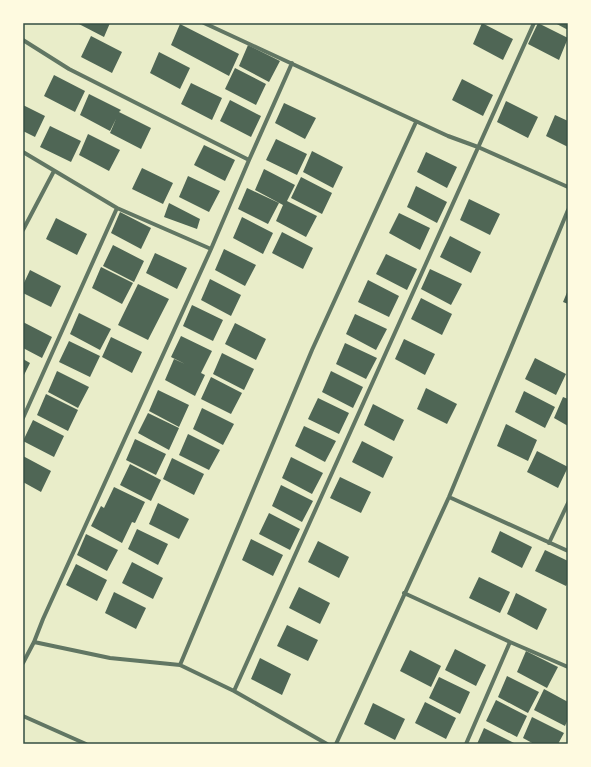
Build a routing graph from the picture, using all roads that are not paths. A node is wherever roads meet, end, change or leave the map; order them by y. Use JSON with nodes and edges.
{"nodes":[{"id":1,"x":204,"y":23,"type":"edge"},
{"id":2,"x":534,"y":23,"type":"edge"},
{"id":3,"x":23,"y":40,"type":"edge"},
{"id":4,"x":292,"y":63,"type":"junction"},
{"id":5,"x":416,"y":122,"type":"junction"},
{"id":6,"x":478,"y":147,"type":"junction"},
{"id":7,"x":23,"y":152,"type":"edge"},
{"id":8,"x":249,"y":160,"type":"junction"},
{"id":9,"x":54,"y":171,"type":"junction"},
{"id":10,"x":568,"y":187,"type":"edge"},
{"id":11,"x":117,"y":208,"type":"junction"},
{"id":12,"x":568,"y":210,"type":"edge"},
{"id":13,"x":23,"y":230,"type":"edge"},
{"id":14,"x":211,"y":248,"type":"junction"},
{"id":15,"x":23,"y":418,"type":"edge"},
{"id":16,"x":449,"y":498,"type":"junction"},
{"id":17,"x":568,"y":503,"type":"edge"},
{"id":18,"x":549,"y":543,"type":"junction"},
{"id":19,"x":568,"y":551,"type":"edge"},
{"id":20,"x":404,"y":593,"type":"junction"},
{"id":21,"x":34,"y":642,"type":"junction"},
{"id":22,"x":510,"y":642,"type":"junction"},
{"id":23,"x":23,"y":663,"type":"edge"},
{"id":24,"x":180,"y":665,"type":"junction"},
{"id":25,"x":568,"y":667,"type":"edge"},
{"id":26,"x":234,"y":691,"type":"junction"},
{"id":27,"x":23,"y":716,"type":"edge"},
{"id":28,"x":86,"y":744,"type":"edge"},
{"id":29,"x":327,"y":744,"type":"edge"},
{"id":30,"x":336,"y":744,"type":"edge"},
{"id":31,"x":466,"y":744,"type":"edge"}],
"edges":[{"from":1,"to":4,"type":"street"},
{"from":2,"to":6,"type":"street"},
{"from":3,"to":8,"type":"street"},
{"from":4,"to":5,"type":"street"},
{"from":4,"to":8,"type":"street"},
{"from":5,"to":6,"type":"street"},
{"from":5,"to":24,"type":"street"},
{"from":6,"to":10,"type":"street"},
{"from":6,"to":26,"type":"street"},
{"from":7,"to":9,"type":"street"},
{"from":8,"to":14,"type":"street"},
{"from":9,"to":11,"type":"street"},
{"from":9,"to":13,"type":"street"},
{"from":11,"to":14,"type":"street"},
{"from":11,"to":15,"type":"street"},
{"from":12,"to":16,"type":"street"},
{"from":14,"to":21,"type":"street"},
{"from":16,"to":18,"type":"street"},
{"from":16,"to":20,"type":"street"},
{"from":17,"to":18,"type":"street"},
{"from":18,"to":19,"type":"street"},
{"from":20,"to":22,"type":"street"},
{"from":20,"to":30,"type":"street"},
{"from":21,"to":23,"type":"street"},
{"from":21,"to":24,"type":"street"},
{"from":22,"to":25,"type":"street"},
{"from":22,"to":31,"type":"street"},
{"from":24,"to":26,"type":"street"},
{"from":26,"to":29,"type":"street"},
{"from":27,"to":28,"type":"street"}]}
